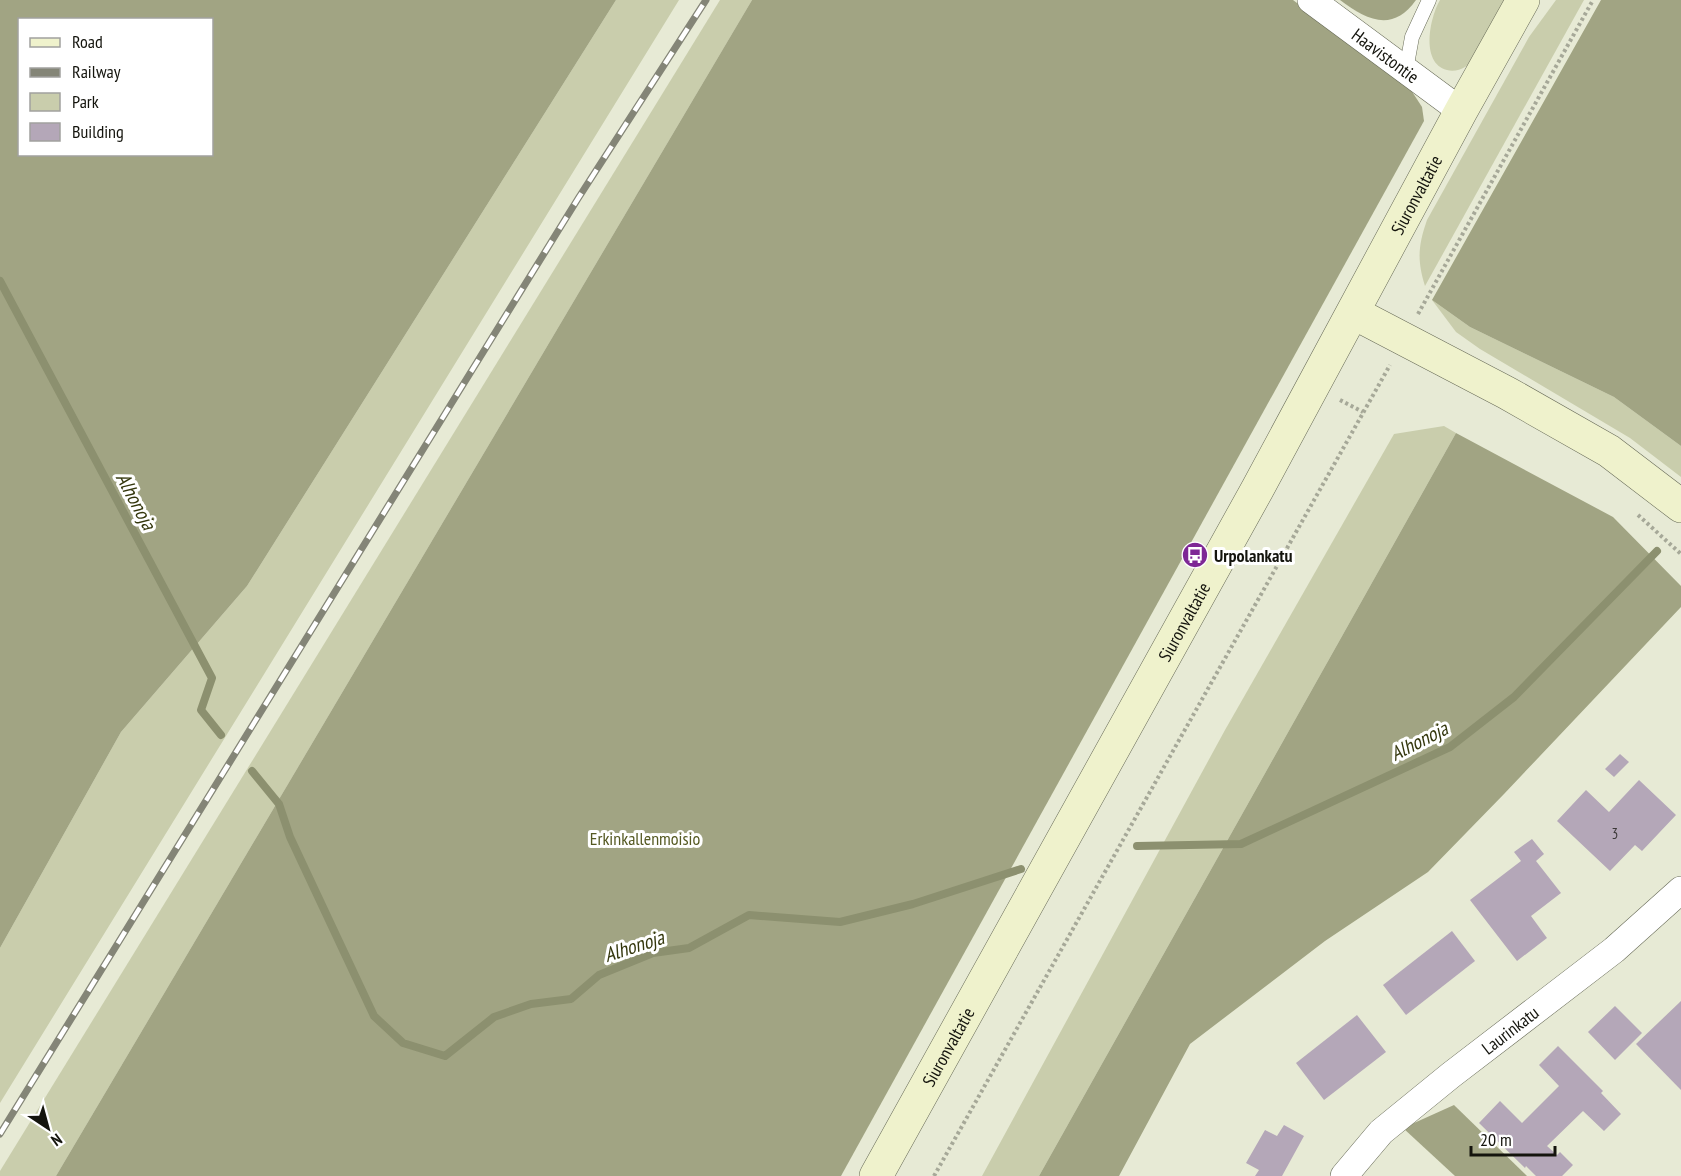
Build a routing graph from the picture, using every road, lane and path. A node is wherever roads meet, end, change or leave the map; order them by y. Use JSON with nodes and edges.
{"nodes":[{"id":1,"x":1311,"y":0,"type":"edge"},
{"id":2,"x":1429,"y":0,"type":"edge"},
{"id":3,"x":1523,"y":0,"type":"edge"},
{"id":4,"x":1593,"y":0,"type":"edge"},
{"id":5,"x":1406,"y":70,"type":"junction"},
{"id":6,"x":1461,"y":111,"type":"junction"},
{"id":7,"x":1354,"y":313,"type":"junction"},
{"id":8,"x":1402,"y":354,"type":"junction"},
{"id":9,"x":1681,"y":506,"type":"edge"},
{"id":10,"x":1630,"y":507,"type":"dead end"},
{"id":11,"x":1681,"y":554,"type":"edge"},
{"id":12,"x":1681,"y":890,"type":"edge"},
{"id":13,"x":876,"y":1176,"type":"edge"},
{"id":14,"x":934,"y":1176,"type":"edge"},
{"id":15,"x":1344,"y":1176,"type":"edge"}],
"edges":[{"from":1,"to":5,"type":"street","name":"Haavistontie"},
{"from":2,"to":5,"type":"lane"},
{"from":3,"to":6,"type":"main road","name":"Siuronvaltatie"},
{"from":4,"to":8,"type":"path"},
{"from":5,"to":6,"type":"street","name":"Haavistontie"},
{"from":6,"to":7,"type":"main road","name":"Siuronvaltatie"},
{"from":7,"to":8,"type":"main road"},
{"from":7,"to":13,"type":"main road","name":"Siuronvaltatie"},
{"from":8,"to":9,"type":"main road"},
{"from":8,"to":14,"type":"path"},
{"from":10,"to":11,"type":"path"},
{"from":12,"to":15,"type":"street","name":"Laurinkatu"}]}
